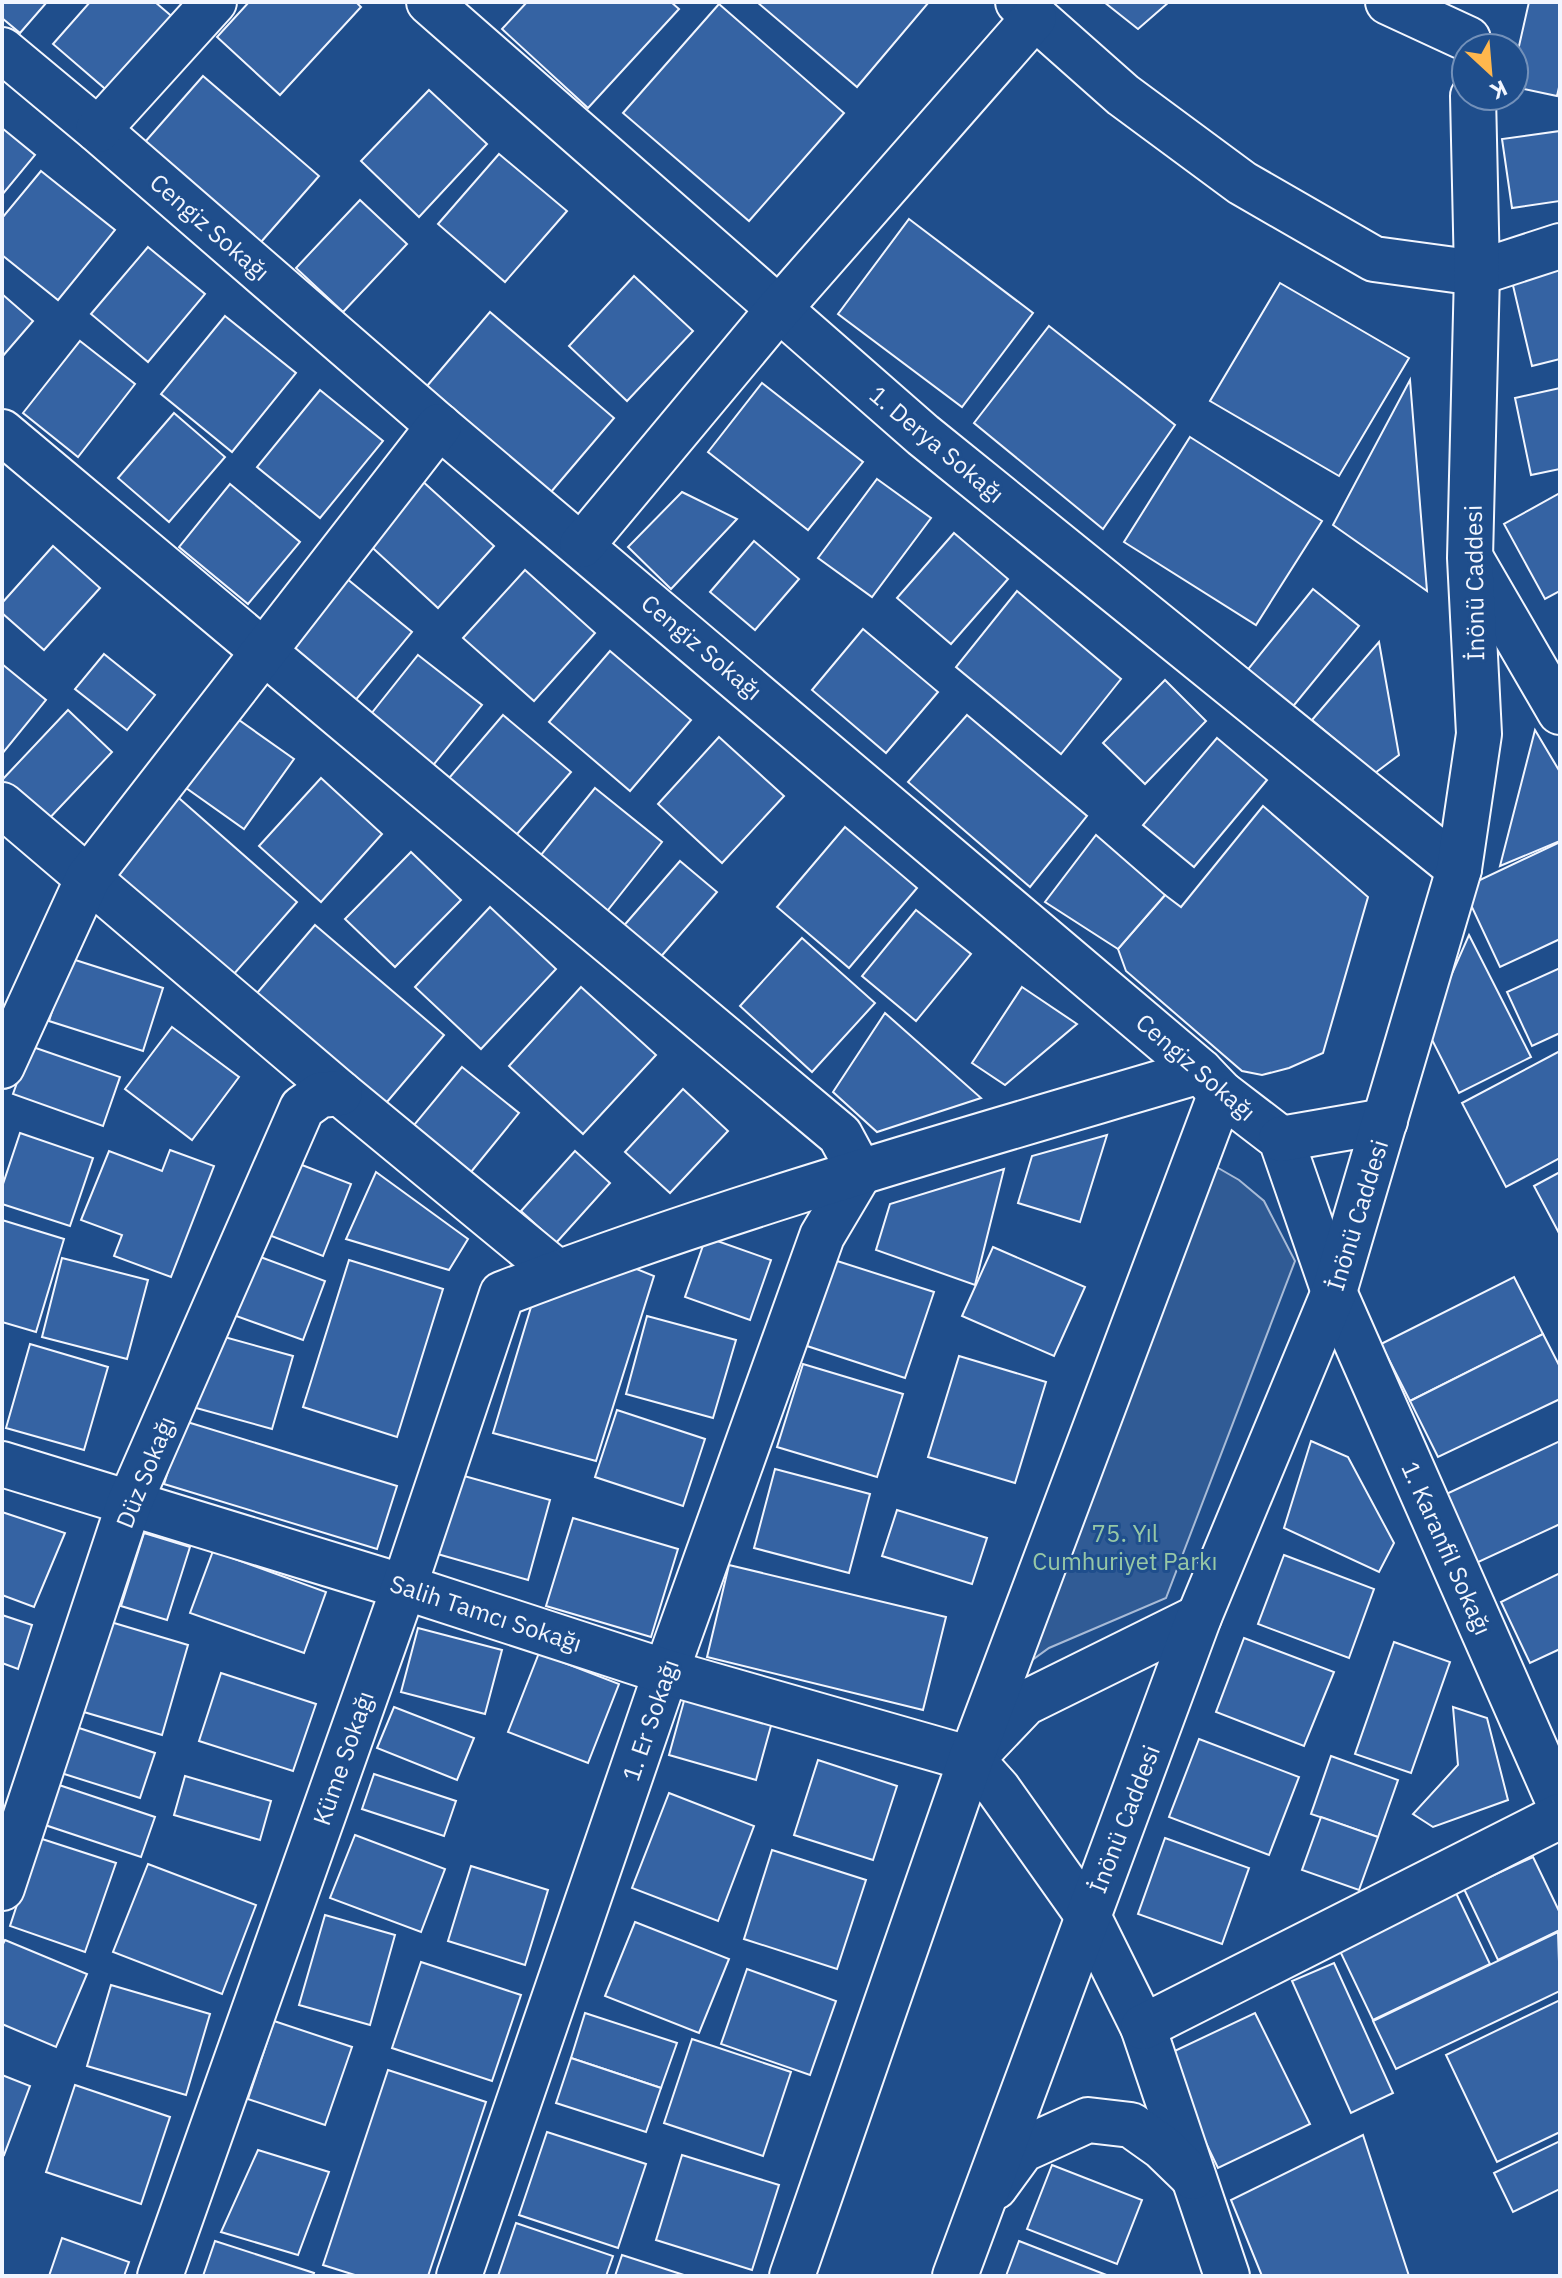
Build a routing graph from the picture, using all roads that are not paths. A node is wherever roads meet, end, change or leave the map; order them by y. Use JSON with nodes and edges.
{"nodes":[{"id":1,"x":214,"y":2,"type":"edge"},
{"id":2,"x":429,"y":2,"type":"edge"},
{"id":3,"x":1388,"y":2,"type":"edge"},
{"id":4,"x":1026,"y":10,"type":"edge"},
{"id":5,"x":1471,"y":30,"type":"edge"},
{"id":6,"x":2,"y":50,"type":"edge"},
{"id":7,"x":1473,"y":112,"type":"edge"},
{"id":8,"x":98,"y":130,"type":"junction"},
{"id":9,"x":1560,"y":246,"type":"edge"},
{"id":10,"x":1477,"y":273,"type":"junction"},
{"id":11,"x":778,"y":310,"type":"junction"},
{"id":12,"x":439,"y":426,"type":"junction"},
{"id":13,"x":2,"y":432,"type":"edge"},
{"id":14,"x":582,"y":545,"type":"junction"},
{"id":15,"x":1470,"y":558,"type":"junction"},
{"id":16,"x":264,"y":650,"type":"junction"},
{"id":17,"x":1560,"y":712,"type":"edge"},
{"id":18,"x":2,"y":805,"type":"edge"},
{"id":19,"x":1459,"y":869,"type":"junction"},
{"id":20,"x":88,"y":878,"type":"junction"},
{"id":21,"x":2,"y":1066,"type":"edge"},
{"id":22,"x":1211,"y":1082,"type":"junction"},
{"id":23,"x":340,"y":1093,"type":"junction"},
{"id":24,"x":1385,"y":1121,"type":"junction"},
{"id":25,"x":1281,"y":1139,"type":"junction"},
{"id":26,"x":860,"y":1172,"type":"junction"},
{"id":27,"x":557,"y":1272,"type":"junction"},
{"id":28,"x":1334,"y":1292,"type":"junction"},
{"id":29,"x":2,"y":1464,"type":"edge"},
{"id":30,"x":129,"y":1504,"type":"junction"},
{"id":31,"x":404,"y":1587,"type":"junction"},
{"id":32,"x":1199,"y":1617,"type":"junction"},
{"id":33,"x":666,"y":1672,"type":"junction"},
{"id":34,"x":971,"y":1759,"type":"junction"},
{"id":35,"x":1560,"y":1805,"type":"edge"},
{"id":36,"x":1560,"y":1816,"type":"edge"},
{"id":37,"x":2,"y":1888,"type":"edge"},
{"id":38,"x":1088,"y":1916,"type":"junction"},
{"id":39,"x":1143,"y":2027,"type":"junction"},
{"id":40,"x":1197,"y":2181,"type":"junction"},
{"id":41,"x":981,"y":2205,"type":"junction"},
{"id":42,"x":160,"y":2276,"type":"edge"},
{"id":43,"x":459,"y":2276,"type":"edge"},
{"id":44,"x":792,"y":2276,"type":"edge"},
{"id":45,"x":955,"y":2276,"type":"edge"},
{"id":46,"x":1227,"y":2276,"type":"edge"}],
"edges":[{"from":1,"to":8,"type":"street"},
{"from":2,"to":11,"type":"street","name":"1. Derya Sokağı"},
{"from":3,"to":5,"type":"street"},
{"from":4,"to":10,"type":"street"},
{"from":4,"to":11,"type":"street"},
{"from":6,"to":8,"type":"street","name":"Cengiz Sokağı"},
{"from":7,"to":10,"type":"street","name":"İnönü Caddesi"},
{"from":8,"to":12,"type":"street","name":"Cengiz Sokağı"},
{"from":9,"to":10,"type":"street"},
{"from":10,"to":15,"type":"street","name":"İnönü Caddesi"},
{"from":11,"to":14,"type":"street"},
{"from":11,"to":19,"type":"street","name":"1. Derya Sokağı"},
{"from":12,"to":14,"type":"street","name":"Cengiz Sokağı"},
{"from":12,"to":16,"type":"street"},
{"from":13,"to":16,"type":"street"},
{"from":14,"to":22,"type":"street","name":"Cengiz Sokağı"},
{"from":15,"to":17,"type":"street"},
{"from":15,"to":19,"type":"street","name":"İnönü Caddesi"},
{"from":16,"to":20,"type":"street"},
{"from":16,"to":26,"type":"street"},
{"from":18,"to":20,"type":"street"},
{"from":19,"to":24,"type":"street","name":"İnönü Caddesi"},
{"from":20,"to":21,"type":"street"},
{"from":20,"to":23,"type":"street"},
{"from":22,"to":25,"type":"street","name":"Cengiz Sokağı"},
{"from":22,"to":26,"type":"street","name":"Küme Sokağı"},
{"from":22,"to":34,"type":"street"},
{"from":23,"to":27,"type":"street"},
{"from":23,"to":30,"type":"street","name":"Düz Sokağı"},
{"from":24,"to":25,"type":"street"},
{"from":24,"to":28,"type":"street","name":"İnönü Caddesi"},
{"from":25,"to":28,"type":"street"},
{"from":26,"to":27,"type":"street","name":"Küme Sokağı"},
{"from":26,"to":33,"type":"street","name":"1. Er Sokağı"},
{"from":27,"to":31,"type":"street","name":"Küme Sokağı"},
{"from":28,"to":32,"type":"street","name":"İnönü Caddesi"},
{"from":28,"to":35,"type":"street","name":"1. Karanfil Sokağı"},
{"from":29,"to":30,"type":"street","name":"Salih Tamcı Sokağı"},
{"from":30,"to":31,"type":"street","name":"Salih Tamcı Sokağı"},
{"from":30,"to":37,"type":"street","name":"Düz Sokağı"},
{"from":31,"to":33,"type":"street","name":"Salih Tamcı Sokağı"},
{"from":31,"to":42,"type":"street","name":"Küme Sokağı"},
{"from":32,"to":34,"type":"street"},
{"from":32,"to":38,"type":"street","name":"İnönü Caddesi"},
{"from":33,"to":34,"type":"street","name":"Salih Tamcı Sokağı"},
{"from":33,"to":43,"type":"street","name":"1. Er Sokağı"},
{"from":34,"to":38,"type":"street"},
{"from":34,"to":44,"type":"street"},
{"from":36,"to":39,"type":"street"},
{"from":38,"to":39,"type":"street"},
{"from":38,"to":41,"type":"street","name":"İnönü Caddesi"},
{"from":39,"to":40,"type":"street"},
{"from":40,"to":41,"type":"street"},
{"from":40,"to":46,"type":"street"},
{"from":41,"to":45,"type":"street","name":"İnönü Caddesi"}]}
